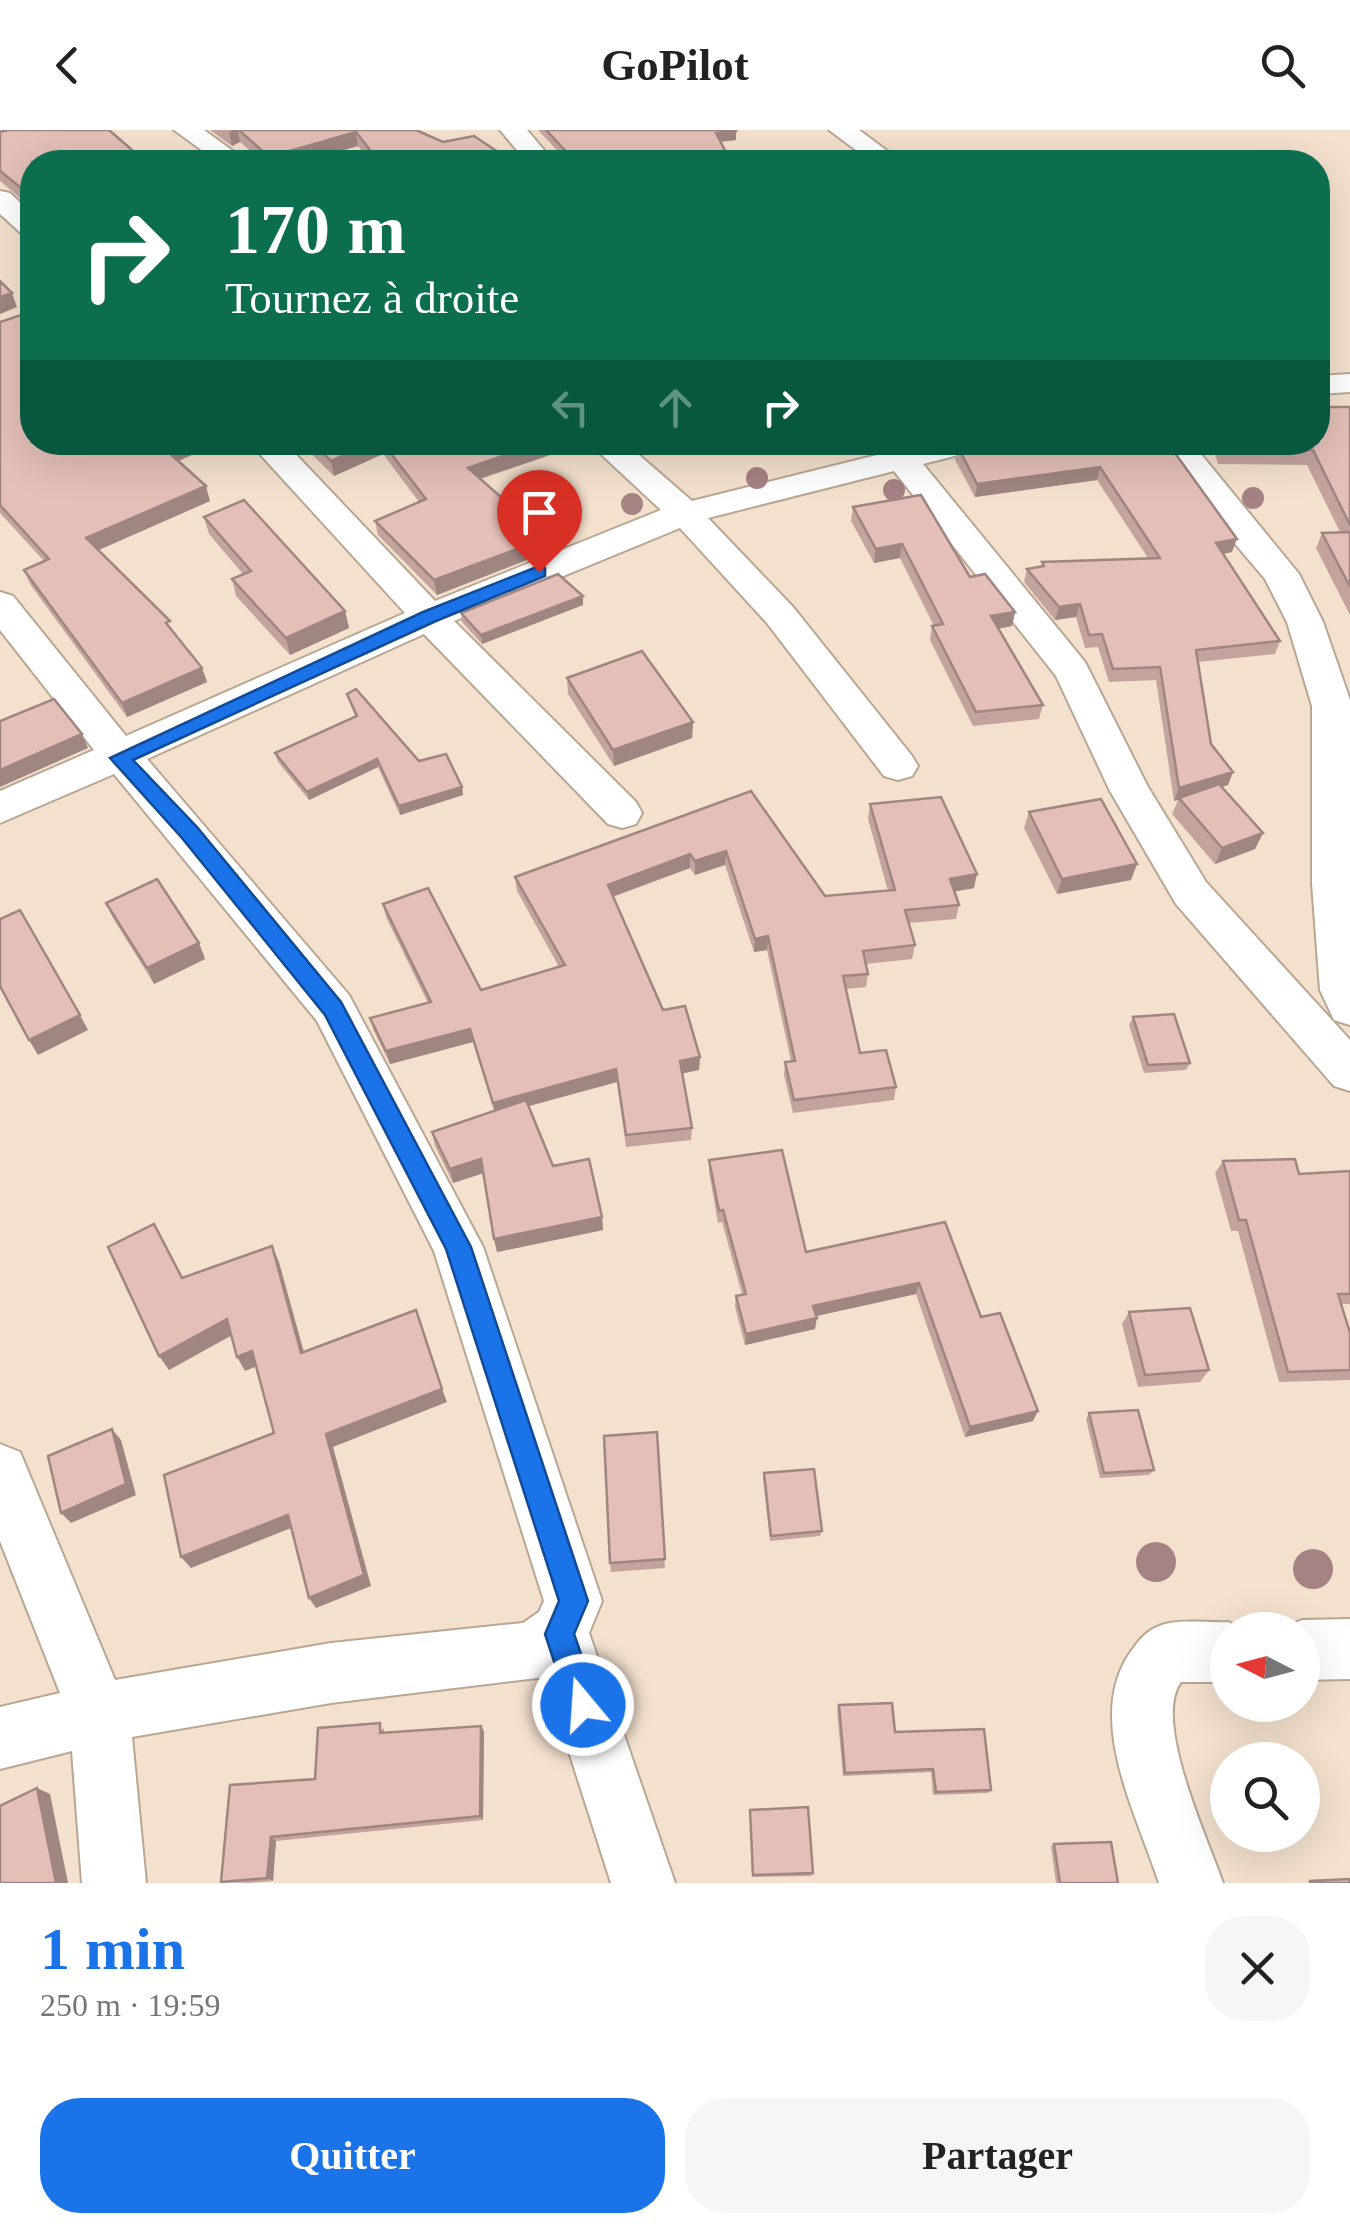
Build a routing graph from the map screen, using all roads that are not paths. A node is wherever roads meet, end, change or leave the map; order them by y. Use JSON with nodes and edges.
{"nodes":[{"id":1,"x":188,"y":130,"type":"edge"},
{"id":2,"x":513,"y":130,"type":"edge"},
{"id":3,"x":842,"y":130,"type":"edge"},
{"id":4,"x":217,"y":150,"type":"edge"},
{"id":5,"x":530,"y":150,"type":"edge"},
{"id":6,"x":871,"y":150,"type":"edge"},
{"id":7,"x":0,"y":199,"type":"edge"},
{"id":8,"x":20,"y":217,"type":"edge"},
{"id":9,"x":279,"y":455,"type":"edge"},
{"id":10,"x":619,"y":455,"type":"edge"},
{"id":11,"x":887,"y":455,"type":"edge"},
{"id":12,"x":899,"y":455,"type":"edge"},
{"id":13,"x":1183,"y":455,"type":"edge"},
{"id":14,"x":685,"y":513,"type":"junction"},
{"id":15,"x":0,"y":604,"type":"edge"},
{"id":16,"x":429,"y":616,"type":"junction"},
{"id":17,"x":1341,"y":712,"type":"edge"},
{"id":18,"x":120,"y":758,"type":"junction"},
{"id":19,"x":898,"y":766,"type":"dead end"},
{"id":20,"x":0,"y":808,"type":"edge"},
{"id":21,"x":622,"y":813,"type":"dead end"},
{"id":22,"x":1350,"y":1007,"type":"edge"},
{"id":23,"x":1350,"y":1072,"type":"edge"},
{"id":24,"x":0,"y":1471,"type":"edge"},
{"id":25,"x":560,"y":1634,"type":"junction"},
{"id":26,"x":1350,"y":1649,"type":"edge"},
{"id":27,"x":1320,"y":1650,"type":"edge"},
{"id":28,"x":1210,"y":1652,"type":"edge"},
{"id":29,"x":99,"y":1714,"type":"junction"},
{"id":30,"x":0,"y":1738,"type":"edge"},
{"id":31,"x":114,"y":1883,"type":"edge"},
{"id":32,"x":643,"y":1883,"type":"edge"},
{"id":33,"x":1192,"y":1883,"type":"edge"}],
"edges":[{"from":1,"to":4,"type":"street"},
{"from":2,"to":5,"type":"street"},
{"from":3,"to":6,"type":"street"},
{"from":7,"to":8,"type":"street"},
{"from":9,"to":16,"type":"street"},
{"from":10,"to":14,"type":"street"},
{"from":11,"to":14,"type":"street"},
{"from":12,"to":23,"type":"street"},
{"from":13,"to":17,"type":"street"},
{"from":14,"to":16,"type":"street"},
{"from":14,"to":19,"type":"street"},
{"from":15,"to":18,"type":"street"},
{"from":16,"to":18,"type":"street"},
{"from":16,"to":21,"type":"street"},
{"from":17,"to":22,"type":"street"},
{"from":18,"to":20,"type":"street"},
{"from":18,"to":25,"type":"street"},
{"from":24,"to":29,"type":"street"},
{"from":25,"to":29,"type":"street"},
{"from":25,"to":32,"type":"street"},
{"from":26,"to":27,"type":"street"},
{"from":28,"to":33,"type":"street"},
{"from":29,"to":30,"type":"street"},
{"from":29,"to":31,"type":"street"}]}
